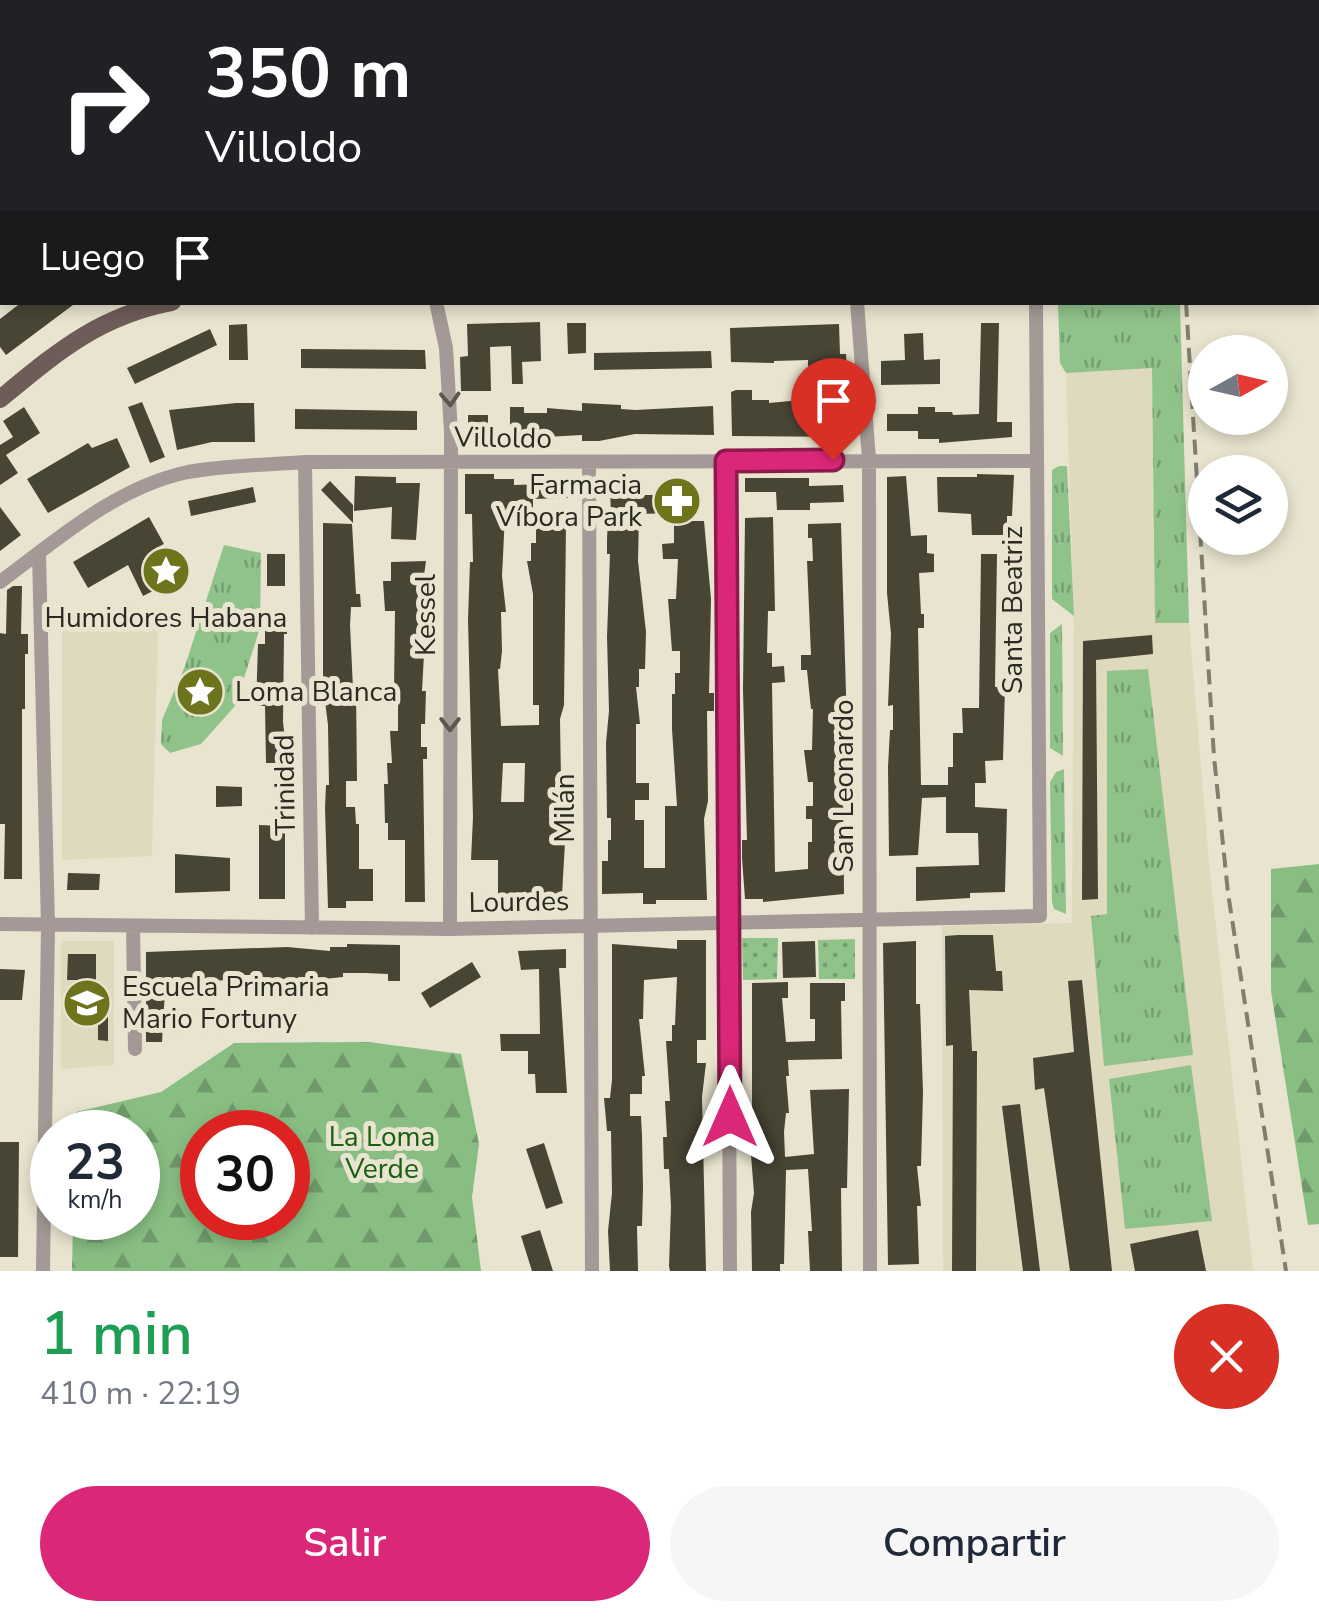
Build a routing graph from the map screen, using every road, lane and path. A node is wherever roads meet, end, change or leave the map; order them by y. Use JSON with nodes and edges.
{"nodes":[{"id":1,"x":160,"y":305,"type":"edge"},
{"id":2,"x":437,"y":305,"type":"edge"},
{"id":3,"x":857,"y":305,"type":"edge"},
{"id":4,"x":1036,"y":305,"type":"edge"},
{"id":5,"x":0,"y":399,"type":"edge"},
{"id":6,"x":869,"y":460,"type":"junction"},
{"id":7,"x":726,"y":461,"type":"junction"},
{"id":8,"x":1037,"y":461,"type":"junction"},
{"id":9,"x":305,"y":462,"type":"junction"},
{"id":10,"x":452,"y":463,"type":"junction"},
{"id":11,"x":589,"y":464,"type":"junction"},
{"id":12,"x":39,"y":554,"type":"junction"},
{"id":13,"x":0,"y":582,"type":"edge"},
{"id":14,"x":1040,"y":916,"type":"joint"},
{"id":15,"x":869,"y":922,"type":"junction"},
{"id":16,"x":0,"y":924,"type":"edge"},
{"id":17,"x":730,"y":925,"type":"junction"},
{"id":18,"x":48,"y":926,"type":"junction"},
{"id":19,"x":133,"y":926,"type":"junction"},
{"id":20,"x":591,"y":926,"type":"junction"},
{"id":21,"x":312,"y":928,"type":"junction"},
{"id":22,"x":450,"y":929,"type":"junction"},
{"id":23,"x":134,"y":1049,"type":"dead end"},
{"id":24,"x":43,"y":1271,"type":"edge"},
{"id":25,"x":592,"y":1271,"type":"edge"},
{"id":26,"x":730,"y":1271,"type":"edge"},
{"id":27,"x":870,"y":1271,"type":"edge"}],
"edges":[{"from":1,"to":5,"type":"main road"},
{"from":2,"to":10,"type":"street","name":"Kessel","one_way":true},
{"from":3,"to":6,"type":"street","name":"San Leonardo"},
{"from":4,"to":8,"type":"street","name":"Santa Beatriz"},
{"from":6,"to":7,"type":"street","name":"Villoldo"},
{"from":6,"to":8,"type":"street","name":"Villoldo"},
{"from":6,"to":15,"type":"street","name":"San Leonardo"},
{"from":7,"to":11,"type":"street","name":"Villoldo"},
{"from":7,"to":17,"type":"street"},
{"from":8,"to":14,"type":"street","name":"Santa Beatriz"},
{"from":9,"to":10,"type":"street","name":"Villoldo"},
{"from":9,"to":12,"type":"street","name":"Villoldo"},
{"from":9,"to":21,"type":"street","name":"Trinidad"},
{"from":10,"to":11,"type":"street","name":"Villoldo"},
{"from":10,"to":22,"type":"street","name":"Kessel","one_way":true},
{"from":11,"to":20,"type":"street","name":"Milán"},
{"from":12,"to":13,"type":"street","name":"Villoldo"},
{"from":12,"to":18,"type":"street"},
{"from":14,"to":15,"type":"street","name":"Lourdes"},
{"from":15,"to":17,"type":"street","name":"Lourdes"},
{"from":15,"to":27,"type":"street","name":"San Leonardo"},
{"from":16,"to":18,"type":"street","name":"Lourdes"},
{"from":17,"to":20,"type":"street","name":"Lourdes"},
{"from":17,"to":26,"type":"street"},
{"from":18,"to":19,"type":"street","name":"Lourdes"},
{"from":18,"to":24,"type":"street"},
{"from":19,"to":21,"type":"street","name":"Lourdes"},
{"from":19,"to":23,"type":"street"},
{"from":20,"to":22,"type":"street","name":"Lourdes"},
{"from":20,"to":25,"type":"street","name":"Milán"},
{"from":21,"to":22,"type":"street","name":"Lourdes"}]}
